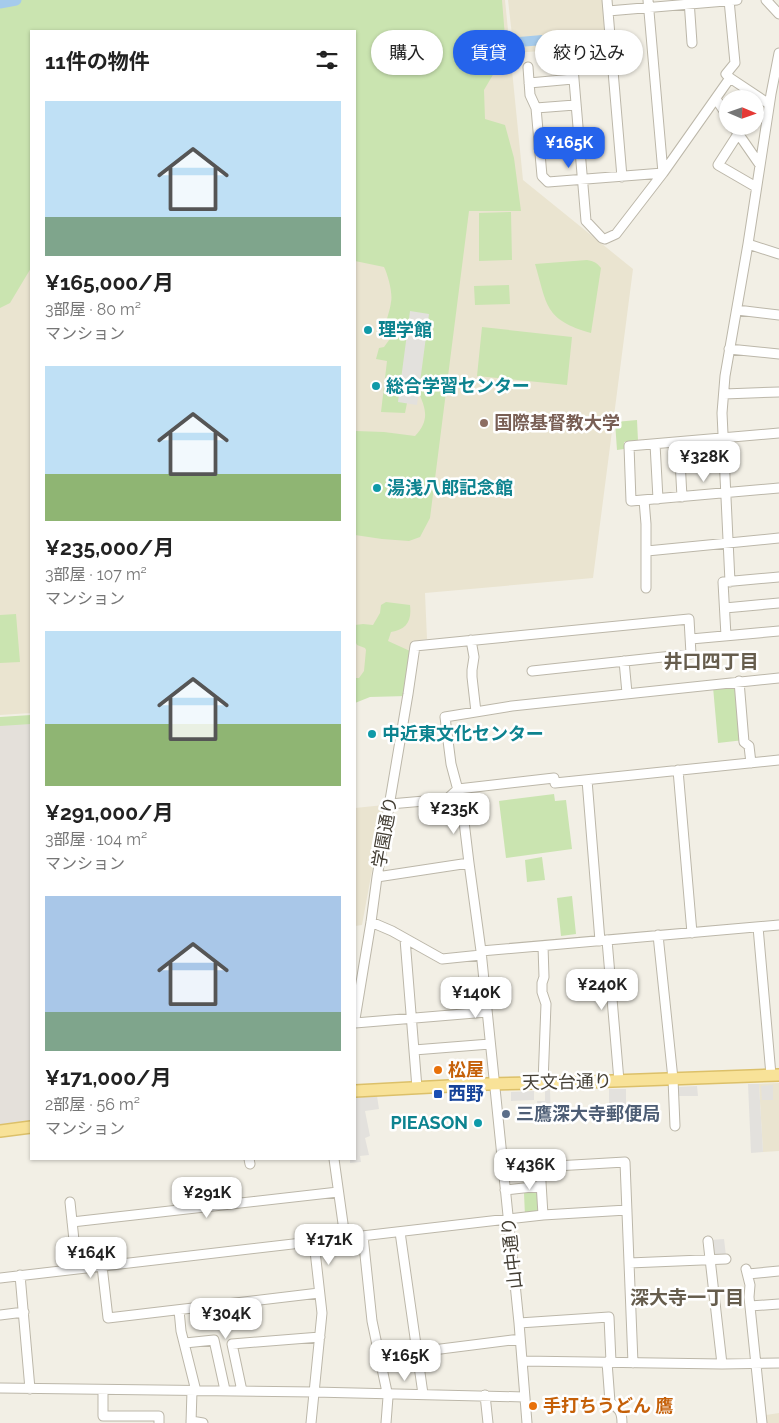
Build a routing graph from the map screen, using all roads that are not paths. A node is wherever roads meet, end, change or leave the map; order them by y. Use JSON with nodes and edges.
{"nodes":[{"id":1,"x":607,"y":0,"type":"edge"},
{"id":2,"x":729,"y":0,"type":"edge"},
{"id":3,"x":737,"y":0,"type":"edge"},
{"id":4,"x":766,"y":0,"type":"edge"},
{"id":5,"x":689,"y":2,"type":"edge"},
{"id":6,"x":648,"y":4,"type":"edge"},
{"id":7,"x":608,"y":11,"type":"junction"},
{"id":8,"x":779,"y":14,"type":"edge"},
{"id":9,"x":610,"y":30,"type":"edge"},
{"id":10,"x":692,"y":43,"type":"dead end"},
{"id":11,"x":779,"y":53,"type":"edge"},
{"id":12,"x":528,"y":67,"type":"dead end"},
{"id":13,"x":574,"y":75,"type":"edge"},
{"id":14,"x":614,"y":75,"type":"edge"},
{"id":15,"x":730,"y":78,"type":"junction"},
{"id":16,"x":574,"y":79,"type":"junction"},
{"id":17,"x":529,"y":83,"type":"junction"},
{"id":18,"x":771,"y":94,"type":"junction"},
{"id":19,"x":716,"y":99,"type":"junction"},
{"id":20,"x":779,"y":100,"type":"edge"},
{"id":21,"x":719,"y":104,"type":"edge"},
{"id":22,"x":769,"y":104,"type":"junction"},
{"id":23,"x":575,"y":105,"type":"junction"},
{"id":24,"x":536,"y":108,"type":"junction"},
{"id":25,"x":733,"y":135,"type":"edge"},
{"id":26,"x":739,"y":135,"type":"edge"},
{"id":27,"x":760,"y":165,"type":"junction"},
{"id":28,"x":663,"y":173,"type":"junction"},
{"id":29,"x":622,"y":177,"type":"junction"},
{"id":30,"x":582,"y":180,"type":"junction"},
{"id":31,"x":756,"y":187,"type":"junction"},
{"id":32,"x":748,"y":244,"type":"junction"},
{"id":33,"x":779,"y":254,"type":"edge"},
{"id":34,"x":737,"y":310,"type":"junction"},
{"id":35,"x":779,"y":315,"type":"edge"},
{"id":36,"x":729,"y":349,"type":"junction"},
{"id":37,"x":779,"y":354,"type":"edge"},
{"id":38,"x":779,"y":392,"type":"edge"},
{"id":39,"x":724,"y":394,"type":"junction"},
{"id":40,"x":779,"y":433,"type":"edge"},
{"id":41,"x":724,"y":438,"type":"junction"},
{"id":42,"x":679,"y":442,"type":"junction"},
{"id":43,"x":654,"y":444,"type":"junction"},
{"id":44,"x":779,"y":488,"type":"edge"},
{"id":45,"x":726,"y":493,"type":"junction"},
{"id":46,"x":682,"y":497,"type":"junction"},
{"id":47,"x":658,"y":499,"type":"junction"},
{"id":48,"x":644,"y":500,"type":"junction"},
{"id":49,"x":779,"y":538,"type":"edge"},
{"id":50,"x":729,"y":543,"type":"junction"},
{"id":51,"x":647,"y":551,"type":"junction"},
{"id":52,"x":779,"y":577,"type":"edge"},
{"id":53,"x":730,"y":582,"type":"junction"},
{"id":54,"x":646,"y":588,"type":"dead end"},
{"id":55,"x":779,"y":603,"type":"edge"},
{"id":56,"x":725,"y":608,"type":"junction"},
{"id":57,"x":779,"y":631,"type":"edge"},
{"id":58,"x":726,"y":636,"type":"junction"},
{"id":59,"x":691,"y":639,"type":"junction"},
{"id":60,"x":471,"y":640,"type":"junction"},
{"id":61,"x":624,"y":661,"type":"junction"},
{"id":62,"x":532,"y":671,"type":"dead end"},
{"id":63,"x":779,"y":678,"type":"edge"},
{"id":64,"x":739,"y":681,"type":"junction"},
{"id":65,"x":627,"y":693,"type":"junction"},
{"id":66,"x":476,"y":712,"type":"junction"},
{"id":67,"x":779,"y":760,"type":"edge"},
{"id":68,"x":751,"y":763,"type":"junction"},
{"id":69,"x":678,"y":770,"type":"junction"},
{"id":70,"x":587,"y":780,"type":"junction"},
{"id":71,"x":458,"y":789,"type":"junction"},
{"id":72,"x":390,"y":804,"type":"junction"},
{"id":73,"x":469,"y":863,"type":"junction"},
{"id":74,"x":377,"y":877,"type":"junction"},
{"id":75,"x":371,"y":922,"type":"junction"},
{"id":76,"x":779,"y":925,"type":"edge"},
{"id":77,"x":758,"y":927,"type":"junction"},
{"id":78,"x":692,"y":933,"type":"junction"},
{"id":79,"x":658,"y":935,"type":"junction"},
{"id":80,"x":405,"y":938,"type":"junction"},
{"id":81,"x":604,"y":940,"type":"junction"},
{"id":82,"x":543,"y":946,"type":"junction"},
{"id":83,"x":481,"y":953,"type":"junction"},
{"id":84,"x":357,"y":994,"type":"edge"},
{"id":85,"x":356,"y":1006,"type":"edge"},
{"id":86,"x":487,"y":1012,"type":"junction"},
{"id":87,"x":411,"y":1019,"type":"junction"},
{"id":88,"x":356,"y":1023,"type":"edge"},
{"id":89,"x":490,"y":1044,"type":"junction"},
{"id":90,"x":414,"y":1050,"type":"junction"},
{"id":91,"x":775,"y":1075,"type":"edge"},
{"id":92,"x":672,"y":1078,"type":"junction"},
{"id":93,"x":620,"y":1081,"type":"junction"},
{"id":94,"x":544,"y":1083,"type":"junction"},
{"id":95,"x":494,"y":1084,"type":"junction"},
{"id":96,"x":417,"y":1088,"type":"junction"},
{"id":97,"x":356,"y":1091,"type":"edge"},
{"id":98,"x":675,"y":1126,"type":"dead end"},
{"id":99,"x":30,"y":1128,"type":"edge"},
{"id":100,"x":0,"y":1131,"type":"edge"},
{"id":101,"x":334,"y":1160,"type":"edge"},
{"id":102,"x":540,"y":1166,"type":"junction"},
{"id":103,"x":503,"y":1169,"type":"junction"},
{"id":104,"x":541,"y":1186,"type":"junction"},
{"id":105,"x":505,"y":1190,"type":"junction"},
{"id":106,"x":338,"y":1192,"type":"junction"},
{"id":107,"x":70,"y":1202,"type":"dead end"},
{"id":108,"x":627,"y":1210,"type":"junction"},
{"id":109,"x":543,"y":1215,"type":"junction"},
{"id":110,"x":508,"y":1219,"type":"junction"},
{"id":111,"x":72,"y":1222,"type":"junction"},
{"id":112,"x":400,"y":1232,"type":"junction"},
{"id":113,"x":363,"y":1236,"type":"junction"},
{"id":114,"x":345,"y":1238,"type":"junction"},
{"id":115,"x":708,"y":1241,"type":"dead end"},
{"id":116,"x":314,"y":1242,"type":"junction"},
{"id":117,"x":726,"y":1258,"type":"dead end"},
{"id":118,"x":710,"y":1260,"type":"junction"},
{"id":119,"x":629,"y":1263,"type":"junction"},
{"id":120,"x":102,"y":1266,"type":"junction"},
{"id":121,"x":77,"y":1269,"type":"junction"},
{"id":122,"x":779,"y":1271,"type":"edge"},
{"id":123,"x":20,"y":1275,"type":"junction"},
{"id":124,"x":0,"y":1278,"type":"edge"},
{"id":125,"x":320,"y":1293,"type":"junction"},
{"id":126,"x":779,"y":1304,"type":"edge"},
{"id":127,"x":750,"y":1306,"type":"junction"},
{"id":128,"x":179,"y":1310,"type":"junction"},
{"id":129,"x":24,"y":1312,"type":"junction"},
{"id":130,"x":0,"y":1315,"type":"edge"},
{"id":131,"x":519,"y":1323,"type":"junction"},
{"id":132,"x":320,"y":1337,"type":"junction"},
{"id":133,"x":520,"y":1340,"type":"junction"},
{"id":134,"x":185,"y":1343,"type":"junction"},
{"id":135,"x":417,"y":1352,"type":"junction"},
{"id":136,"x":522,"y":1361,"type":"junction"},
{"id":137,"x":609,"y":1362,"type":"junction"},
{"id":138,"x":633,"y":1363,"type":"junction"},
{"id":139,"x":779,"y":1363,"type":"edge"},
{"id":140,"x":722,"y":1364,"type":"junction"},
{"id":141,"x":756,"y":1364,"type":"junction"},
{"id":142,"x":0,"y":1388,"type":"edge"},
{"id":143,"x":30,"y":1388,"type":"junction"},
{"id":144,"x":103,"y":1390,"type":"junction"},
{"id":145,"x":225,"y":1390,"type":"junction"},
{"id":146,"x":194,"y":1391,"type":"junction"},
{"id":147,"x":242,"y":1391,"type":"junction"},
{"id":148,"x":314,"y":1392,"type":"junction"},
{"id":149,"x":386,"y":1393,"type":"junction"},
{"id":150,"x":423,"y":1394,"type":"junction"},
{"id":151,"x":485,"y":1395,"type":"junction"},
{"id":152,"x":524,"y":1397,"type":"junction"},
{"id":153,"x":191,"y":1422,"type":"edge"},
{"id":154,"x":159,"y":1423,"type":"edge"},
{"id":155,"x":203,"y":1423,"type":"edge"},
{"id":156,"x":311,"y":1423,"type":"edge"},
{"id":157,"x":386,"y":1423,"type":"edge"},
{"id":158,"x":488,"y":1423,"type":"edge"},
{"id":159,"x":527,"y":1423,"type":"edge"},
{"id":160,"x":622,"y":1423,"type":"edge"},
{"id":161,"x":762,"y":1423,"type":"edge"}],
"edges":[{"from":1,"to":7,"type":"street"},
{"from":2,"to":3,"type":"street"},
{"from":2,"to":5,"type":"street"},
{"from":2,"to":15,"type":"street"},
{"from":4,"to":8,"type":"street"},
{"from":5,"to":6,"type":"street"},
{"from":5,"to":10,"type":"street"},
{"from":6,"to":7,"type":"street"},
{"from":6,"to":28,"type":"street"},
{"from":7,"to":9,"type":"street"},
{"from":11,"to":18,"type":"street"},
{"from":12,"to":17,"type":"street"},
{"from":13,"to":16,"type":"street"},
{"from":14,"to":29,"type":"street"},
{"from":15,"to":19,"type":"street"},
{"from":15,"to":22,"type":"street"},
{"from":16,"to":17,"type":"street"},
{"from":16,"to":23,"type":"street"},
{"from":17,"to":24,"type":"street"},
{"from":18,"to":20,"type":"street"},
{"from":18,"to":22,"type":"street"},
{"from":19,"to":21,"type":"street"},
{"from":19,"to":28,"type":"street"},
{"from":22,"to":27,"type":"street"},
{"from":23,"to":24,"type":"street"},
{"from":23,"to":30,"type":"street"},
{"from":24,"to":30,"type":"street"},
{"from":25,"to":31,"type":"street"},
{"from":26,"to":27,"type":"street"},
{"from":27,"to":31,"type":"street"},
{"from":28,"to":29,"type":"street"},
{"from":28,"to":30,"type":"street"},
{"from":29,"to":30,"type":"street"},
{"from":31,"to":32,"type":"street"},
{"from":32,"to":33,"type":"street"},
{"from":32,"to":34,"type":"street"},
{"from":34,"to":35,"type":"street"},
{"from":34,"to":36,"type":"street"},
{"from":36,"to":37,"type":"street"},
{"from":36,"to":39,"type":"street"},
{"from":38,"to":39,"type":"street"},
{"from":39,"to":41,"type":"street"},
{"from":40,"to":41,"type":"street"},
{"from":41,"to":42,"type":"street"},
{"from":41,"to":45,"type":"street"},
{"from":42,"to":43,"type":"street"},
{"from":42,"to":46,"type":"street"},
{"from":43,"to":47,"type":"street"},
{"from":43,"to":48,"type":"street"},
{"from":44,"to":45,"type":"street"},
{"from":45,"to":46,"type":"street"},
{"from":45,"to":50,"type":"street"},
{"from":46,"to":47,"type":"street"},
{"from":47,"to":48,"type":"street"},
{"from":48,"to":51,"type":"street"},
{"from":49,"to":50,"type":"street"},
{"from":50,"to":51,"type":"street"},
{"from":50,"to":53,"type":"street"},
{"from":51,"to":54,"type":"street"},
{"from":52,"to":53,"type":"street"},
{"from":53,"to":56,"type":"street"},
{"from":55,"to":56,"type":"street"},
{"from":56,"to":58,"type":"street"},
{"from":57,"to":58,"type":"street"},
{"from":58,"to":59,"type":"street"},
{"from":59,"to":60,"type":"street"},
{"from":59,"to":61,"type":"street"},
{"from":60,"to":66,"type":"street"},
{"from":60,"to":72,"type":"street","name":"学園通り"},
{"from":61,"to":62,"type":"street"},
{"from":61,"to":65,"type":"street"},
{"from":63,"to":64,"type":"street"},
{"from":64,"to":65,"type":"street"},
{"from":64,"to":68,"type":"street"},
{"from":65,"to":66,"type":"street"},
{"from":66,"to":71,"type":"street","name":"山中通り"},
{"from":67,"to":68,"type":"street"},
{"from":68,"to":69,"type":"street"},
{"from":69,"to":70,"type":"street"},
{"from":69,"to":78,"type":"street"},
{"from":70,"to":71,"type":"street"},
{"from":70,"to":81,"type":"street"},
{"from":71,"to":72,"type":"street"},
{"from":71,"to":73,"type":"street","name":"山中通り"},
{"from":72,"to":74,"type":"street","name":"学園通り"},
{"from":73,"to":74,"type":"street"},
{"from":73,"to":83,"type":"street","name":"山中通り"},
{"from":74,"to":75,"type":"street","name":"学園通り"},
{"from":75,"to":80,"type":"street"},
{"from":75,"to":84,"type":"street","name":"学園通り"},
{"from":76,"to":77,"type":"street"},
{"from":77,"to":78,"type":"street"},
{"from":77,"to":91,"type":"street"},
{"from":78,"to":79,"type":"street"},
{"from":79,"to":81,"type":"street"},
{"from":79,"to":92,"type":"street"},
{"from":80,"to":83,"type":"street"},
{"from":80,"to":87,"type":"street"},
{"from":81,"to":82,"type":"street"},
{"from":81,"to":93,"type":"street"},
{"from":82,"to":83,"type":"street"},
{"from":82,"to":94,"type":"street"},
{"from":83,"to":86,"type":"street","name":"山中通り"},
{"from":84,"to":85,"type":"street","name":"学園通り"},
{"from":86,"to":87,"type":"street"},
{"from":86,"to":89,"type":"street","name":"山中通り"},
{"from":87,"to":88,"type":"street"},
{"from":87,"to":90,"type":"street"},
{"from":89,"to":90,"type":"street"},
{"from":89,"to":95,"type":"street","name":"山中通り"},
{"from":90,"to":96,"type":"street"},
{"from":91,"to":92,"type":"main road","name":"天文台通り"},
{"from":92,"to":93,"type":"main road","name":"天文台通り"},
{"from":92,"to":98,"type":"street"},
{"from":93,"to":94,"type":"main road","name":"天文台通り"},
{"from":94,"to":95,"type":"main road","name":"天文台通り"},
{"from":95,"to":96,"type":"main road","name":"天文台通り"},
{"from":95,"to":103,"type":"street","name":"山中通り"},
{"from":96,"to":97,"type":"main road","name":"天文台通り"},
{"from":99,"to":100,"type":"main road"},
{"from":101,"to":106,"type":"street"},
{"from":102,"to":103,"type":"street"},
{"from":102,"to":104,"type":"street"},
{"from":102,"to":108,"type":"street"},
{"from":103,"to":105,"type":"street","name":"山中通り"},
{"from":104,"to":105,"type":"street"},
{"from":104,"to":109,"type":"street"},
{"from":105,"to":110,"type":"street","name":"山中通り"},
{"from":106,"to":111,"type":"street"},
{"from":106,"to":114,"type":"street"},
{"from":107,"to":111,"type":"street"},
{"from":108,"to":109,"type":"street"},
{"from":108,"to":119,"type":"street"},
{"from":109,"to":110,"type":"street"},
{"from":110,"to":112,"type":"street"},
{"from":110,"to":131,"type":"street","name":"山中通り"},
{"from":111,"to":121,"type":"street"},
{"from":112,"to":113,"type":"street"},
{"from":112,"to":135,"type":"street"},
{"from":113,"to":114,"type":"street"},
{"from":113,"to":149,"type":"street"},
{"from":114,"to":116,"type":"street"},
{"from":115,"to":118,"type":"street"},
{"from":116,"to":120,"type":"street"},
{"from":116,"to":125,"type":"street"},
{"from":117,"to":118,"type":"street"},
{"from":118,"to":119,"type":"street"},
{"from":118,"to":140,"type":"street"},
{"from":119,"to":138,"type":"street"},
{"from":120,"to":121,"type":"street"},
{"from":120,"to":128,"type":"street"},
{"from":121,"to":123,"type":"street"},
{"from":122,"to":127,"type":"street"},
{"from":123,"to":124,"type":"street"},
{"from":123,"to":129,"type":"street"},
{"from":125,"to":128,"type":"street"},
{"from":125,"to":132,"type":"street"},
{"from":126,"to":127,"type":"street"},
{"from":127,"to":141,"type":"street"},
{"from":128,"to":134,"type":"street"},
{"from":129,"to":130,"type":"street"},
{"from":129,"to":143,"type":"street"},
{"from":131,"to":133,"type":"street","name":"山中通り"},
{"from":131,"to":137,"type":"street"},
{"from":132,"to":147,"type":"street"},
{"from":132,"to":148,"type":"street"},
{"from":133,"to":135,"type":"street"},
{"from":133,"to":136,"type":"street","name":"山中通り"},
{"from":134,"to":145,"type":"street"},
{"from":134,"to":146,"type":"street"},
{"from":135,"to":150,"type":"street"},
{"from":136,"to":137,"type":"street"},
{"from":136,"to":152,"type":"street","name":"山中通り"},
{"from":137,"to":138,"type":"street"},
{"from":137,"to":160,"type":"street"},
{"from":138,"to":140,"type":"street"},
{"from":139,"to":141,"type":"street"},
{"from":140,"to":141,"type":"street"},
{"from":141,"to":161,"type":"street"},
{"from":142,"to":143,"type":"street"},
{"from":143,"to":144,"type":"street"},
{"from":144,"to":146,"type":"street"},
{"from":144,"to":154,"type":"street"},
{"from":145,"to":146,"type":"street"},
{"from":145,"to":147,"type":"street"},
{"from":146,"to":153,"type":"street"},
{"from":147,"to":148,"type":"street"},
{"from":148,"to":149,"type":"street"},
{"from":148,"to":156,"type":"street"},
{"from":149,"to":150,"type":"street"},
{"from":149,"to":157,"type":"street"},
{"from":150,"to":151,"type":"street"},
{"from":151,"to":152,"type":"street"},
{"from":151,"to":158,"type":"street"},
{"from":152,"to":159,"type":"street","name":"山中通り"},
{"from":153,"to":155,"type":"street"}]}
